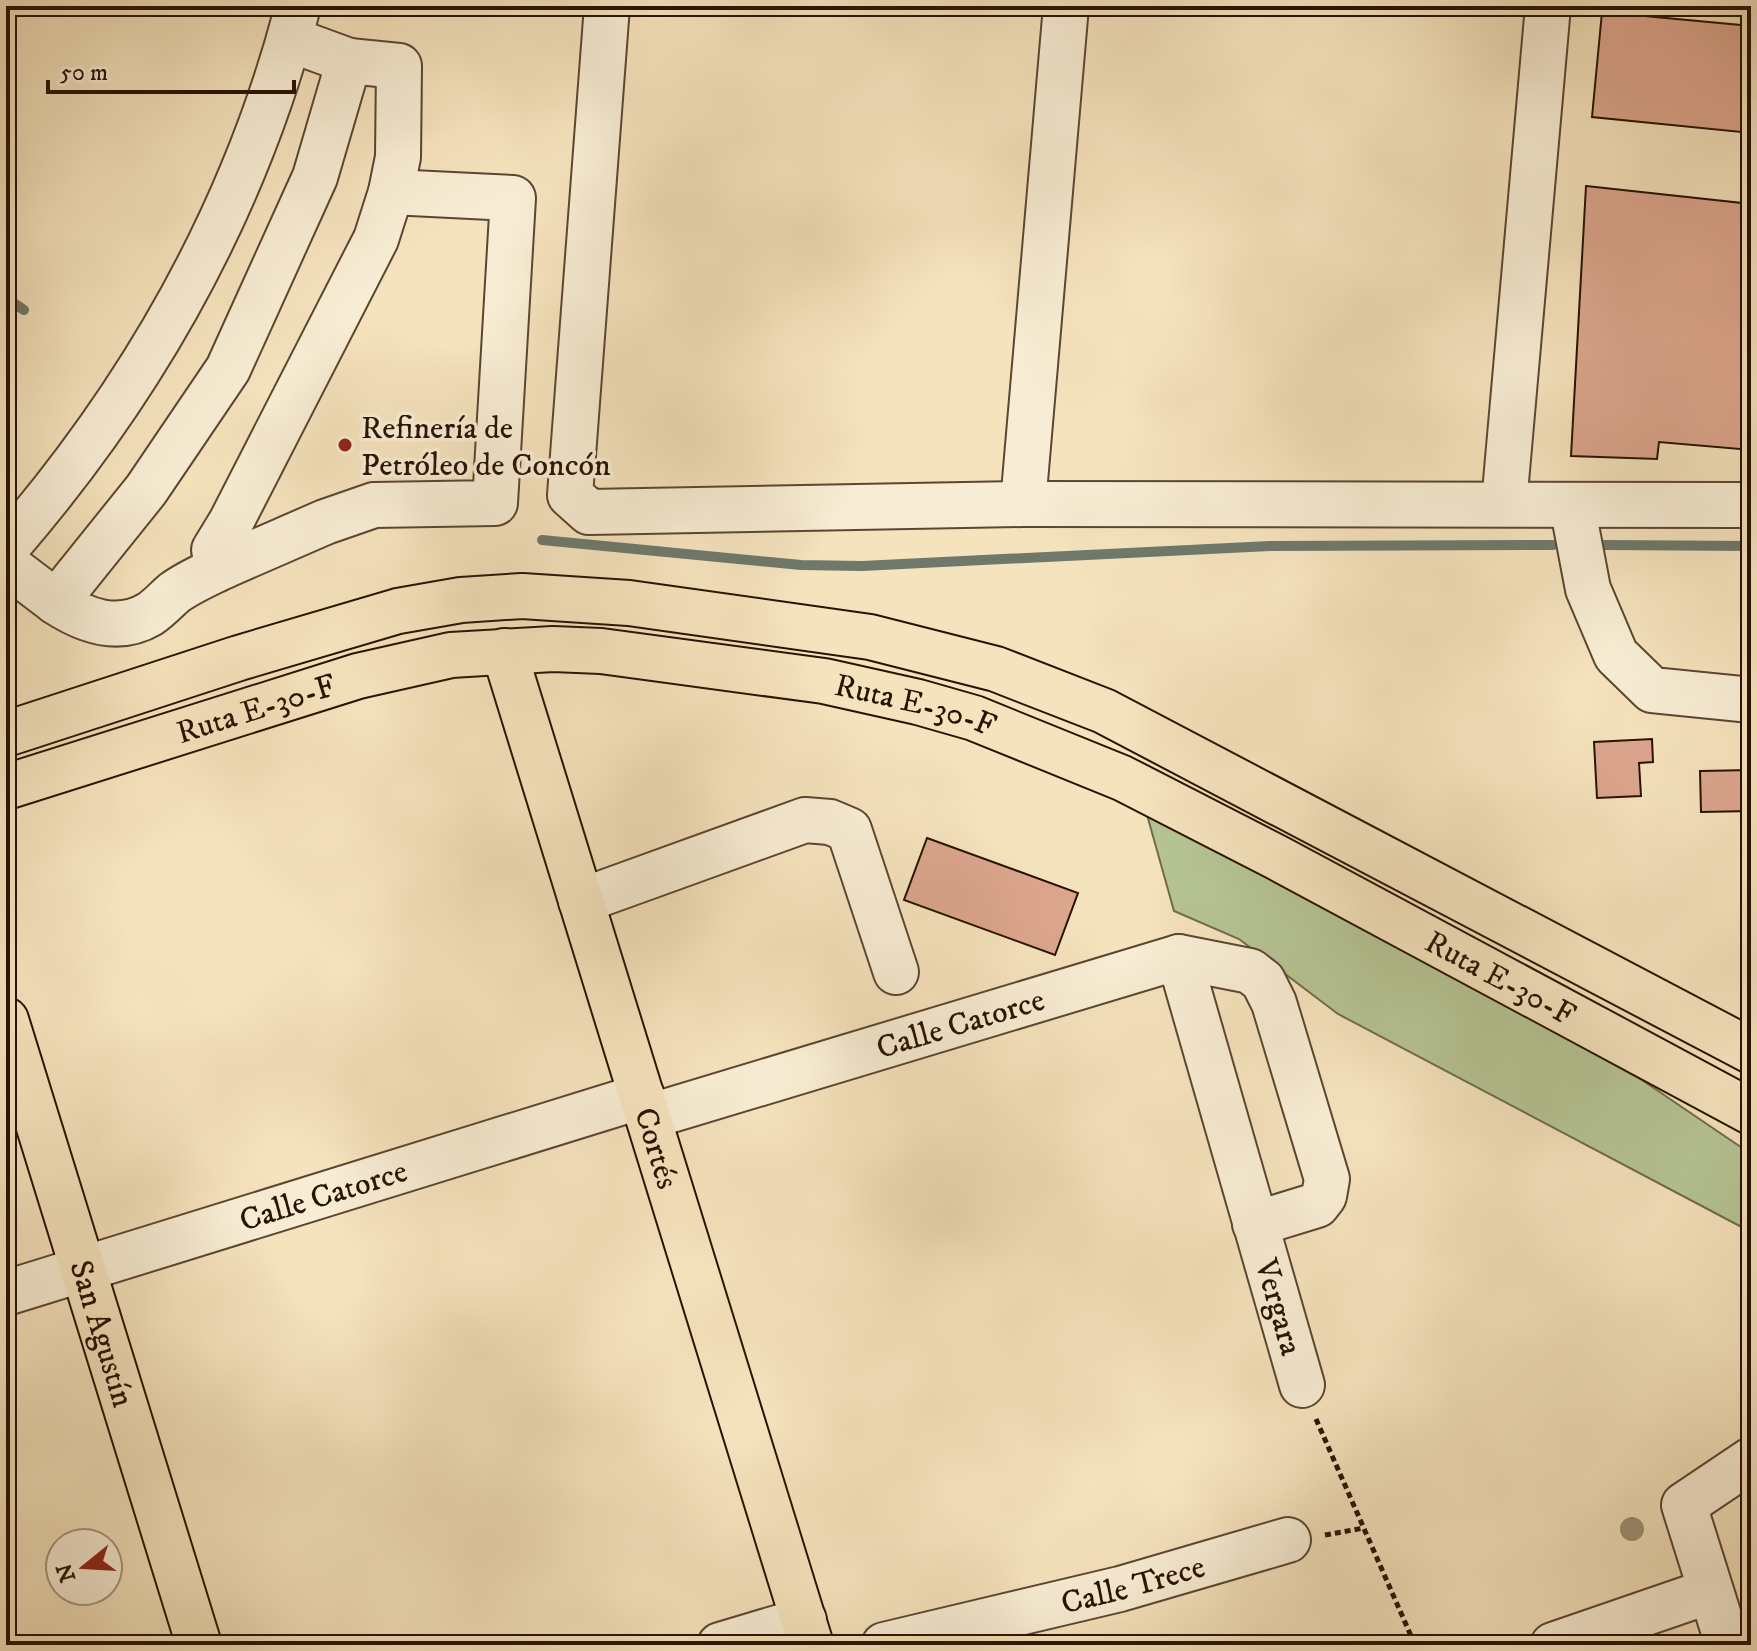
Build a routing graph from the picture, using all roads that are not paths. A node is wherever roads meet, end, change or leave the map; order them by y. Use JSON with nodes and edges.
{"nodes":[{"id":1,"x":607,"y":6,"type":"edge"},
{"id":2,"x":1066,"y":6,"type":"edge"},
{"id":3,"x":1548,"y":6,"type":"edge"},
{"id":4,"x":294,"y":22,"type":"edge"},
{"id":5,"x":349,"y":61,"type":"junction"},
{"id":6,"x":391,"y":192,"type":"junction"},
{"id":7,"x":1023,"y":504,"type":"junction"},
{"id":8,"x":1504,"y":504,"type":"junction"},
{"id":9,"x":1572,"y":505,"type":"junction"},
{"id":10,"x":1751,"y":505,"type":"edge"},
{"id":11,"x":6,"y":548,"type":"edge"},
{"id":12,"x":6,"y":564,"type":"edge"},
{"id":13,"x":224,"y":566,"type":"junction"},
{"id":14,"x":56,"y":602,"type":"junction"},
{"id":15,"x":504,"y":651,"type":"junction"},
{"id":16,"x":1751,"y":700,"type":"edge"},
{"id":17,"x":10,"y":728,"type":"edge"},
{"id":18,"x":6,"y":787,"type":"edge"},
{"id":19,"x":581,"y":901,"type":"junction"},
{"id":20,"x":1179,"y":957,"type":"junction"},
{"id":21,"x":896,"y":972,"type":"dead end"},
{"id":22,"x":6,"y":1020,"type":"edge"},
{"id":23,"x":1751,"y":1051,"type":"edge"},
{"id":24,"x":645,"y":1106,"type":"junction"},
{"id":25,"x":1751,"y":1112,"type":"edge"},
{"id":26,"x":1255,"y":1224,"type":"junction"},
{"id":27,"x":83,"y":1269,"type":"junction"},
{"id":28,"x":6,"y":1293,"type":"edge"},
{"id":29,"x":1302,"y":1385,"type":"road end"},
{"id":30,"x":1751,"y":1460,"type":"edge"},
{"id":31,"x":1288,"y":1540,"type":"dead end"},
{"id":32,"x":1710,"y":1591,"type":"junction"},
{"id":33,"x":807,"y":1632,"type":"edge"},
{"id":34,"x":199,"y":1645,"type":"edge"},
{"id":35,"x":720,"y":1645,"type":"edge"},
{"id":36,"x":884,"y":1645,"type":"edge"},
{"id":37,"x":1553,"y":1645,"type":"edge"},
{"id":38,"x":1728,"y":1645,"type":"edge"}],
"edges":[{"from":1,"to":7,"type":"street"},
{"from":2,"to":7,"type":"street"},
{"from":3,"to":8,"type":"street"},
{"from":4,"to":5,"type":"street"},
{"from":4,"to":11,"type":"street"},
{"from":5,"to":6,"type":"street"},
{"from":5,"to":14,"type":"street"},
{"from":6,"to":13,"type":"street"},
{"from":6,"to":13,"type":"street"},
{"from":7,"to":8,"type":"street"},
{"from":8,"to":9,"type":"street"},
{"from":9,"to":10,"type":"street"},
{"from":9,"to":16,"type":"street"},
{"from":12,"to":14,"type":"street"},
{"from":13,"to":14,"type":"street"},
{"from":15,"to":18,"type":"main road","name":"Ruta E-30-F"},
{"from":15,"to":19,"type":"main road","name":"Cortés"},
{"from":15,"to":25,"type":"main road","name":"Ruta E-30-F"},
{"from":17,"to":23,"type":"main road","name":"Ruta E-30-F"},
{"from":19,"to":21,"type":"street"},
{"from":19,"to":24,"type":"main road","name":"Cortés"},
{"from":20,"to":24,"type":"street","name":"Calle Catorce"},
{"from":20,"to":26,"type":"street","name":"Vergara"},
{"from":20,"to":26,"type":"street"},
{"from":22,"to":27,"type":"main road","name":"San Agustín"},
{"from":24,"to":27,"type":"street","name":"Calle Catorce"},
{"from":24,"to":33,"type":"main road","name":"Cortés"},
{"from":26,"to":29,"type":"street","name":"Vergara"},
{"from":27,"to":28,"type":"street","name":"Calle Catorce"},
{"from":27,"to":34,"type":"main road","name":"San Agustín"},
{"from":30,"to":32,"type":"street"},
{"from":31,"to":36,"type":"street","name":"Calle Trece"},
{"from":32,"to":37,"type":"street"},
{"from":32,"to":38,"type":"street"},
{"from":33,"to":35,"type":"street"}]}
